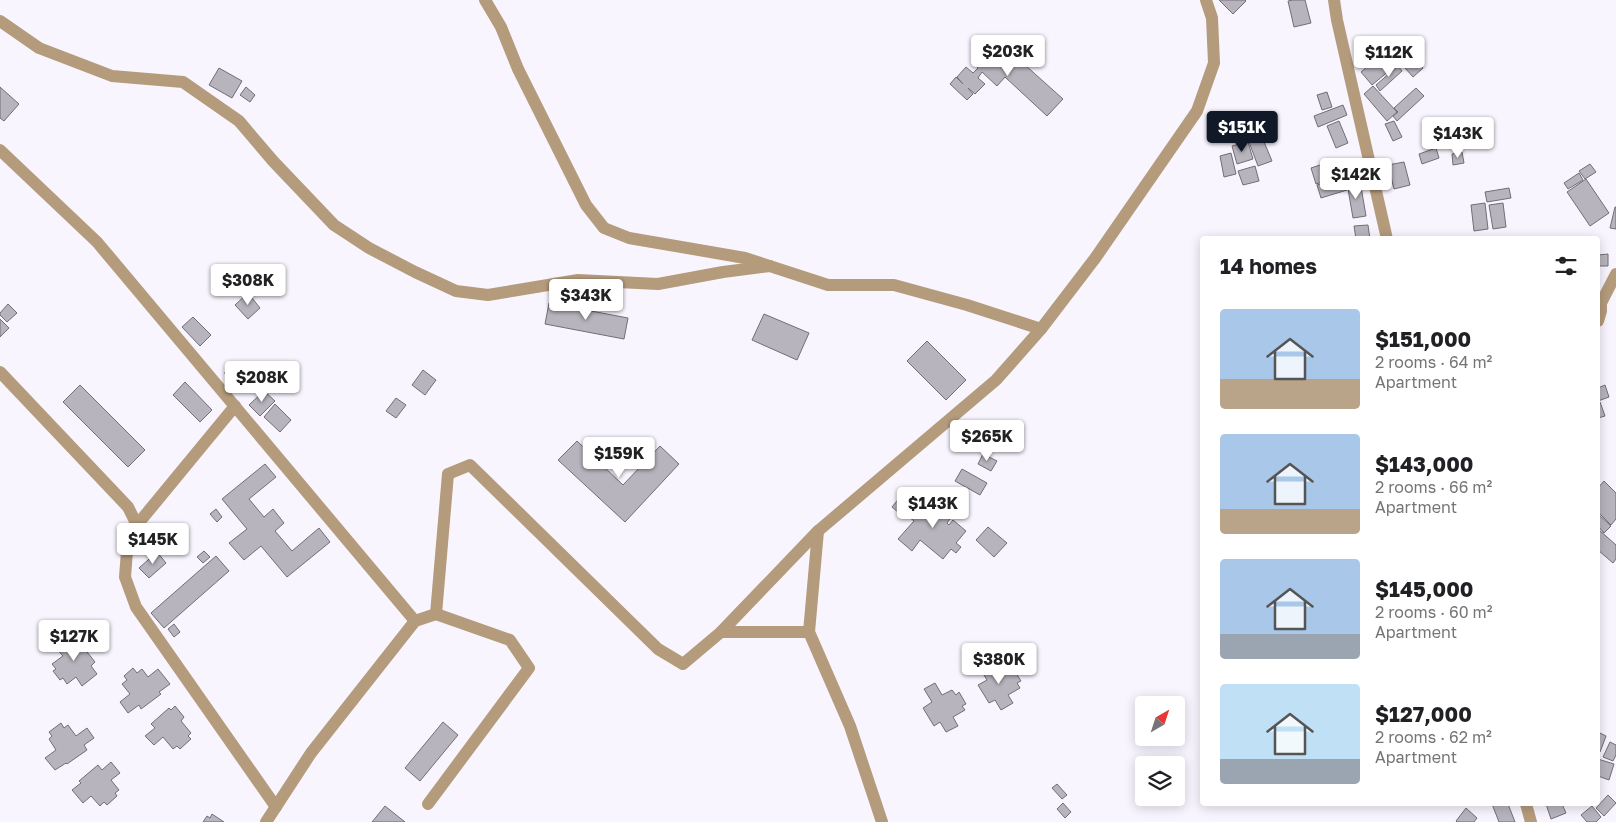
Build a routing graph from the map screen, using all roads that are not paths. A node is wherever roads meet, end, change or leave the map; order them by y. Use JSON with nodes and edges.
{"nodes":[{"id":1,"x":485,"y":0,"type":"edge"},
{"id":2,"x":1206,"y":0,"type":"edge"},
{"id":3,"x":1334,"y":0,"type":"edge"},
{"id":4,"x":0,"y":20,"type":"edge"},
{"id":5,"x":0,"y":150,"type":"edge"},
{"id":6,"x":1386,"y":236,"type":"edge"},
{"id":7,"x":770,"y":266,"type":"junction"},
{"id":8,"x":1616,"y":274,"type":"edge"},
{"id":9,"x":1600,"y":315,"type":"edge"},
{"id":10,"x":1041,"y":329,"type":"junction"},
{"id":11,"x":0,"y":372,"type":"edge"},
{"id":12,"x":235,"y":406,"type":"junction"},
{"id":13,"x":137,"y":525,"type":"junction"},
{"id":14,"x":818,"y":531,"type":"junction"},
{"id":15,"x":436,"y":614,"type":"junction"},
{"id":16,"x":415,"y":621,"type":"junction"},
{"id":17,"x":721,"y":632,"type":"junction"},
{"id":18,"x":809,"y":632,"type":"junction"},
{"id":19,"x":428,"y":804,"type":"dead end"},
{"id":20,"x":1527,"y":806,"type":"edge"},
{"id":21,"x":276,"y":807,"type":"junction"},
{"id":22,"x":266,"y":822,"type":"edge"},
{"id":23,"x":882,"y":822,"type":"edge"},
{"id":24,"x":1531,"y":822,"type":"edge"}],
"edges":[{"from":1,"to":7,"type":"street"},
{"from":2,"to":10,"type":"street"},
{"from":3,"to":6,"type":"street"},
{"from":4,"to":7,"type":"street"},
{"from":5,"to":12,"type":"street"},
{"from":7,"to":10,"type":"street"},
{"from":8,"to":9,"type":"street"},
{"from":10,"to":14,"type":"street"},
{"from":11,"to":13,"type":"street"},
{"from":12,"to":13,"type":"street"},
{"from":12,"to":16,"type":"street"},
{"from":13,"to":21,"type":"street"},
{"from":14,"to":17,"type":"street"},
{"from":14,"to":18,"type":"street"},
{"from":15,"to":16,"type":"street"},
{"from":15,"to":17,"type":"street"},
{"from":15,"to":19,"type":"street"},
{"from":16,"to":21,"type":"street"},
{"from":17,"to":18,"type":"street"},
{"from":18,"to":23,"type":"street"},
{"from":20,"to":24,"type":"street"},
{"from":21,"to":22,"type":"street"}]}
